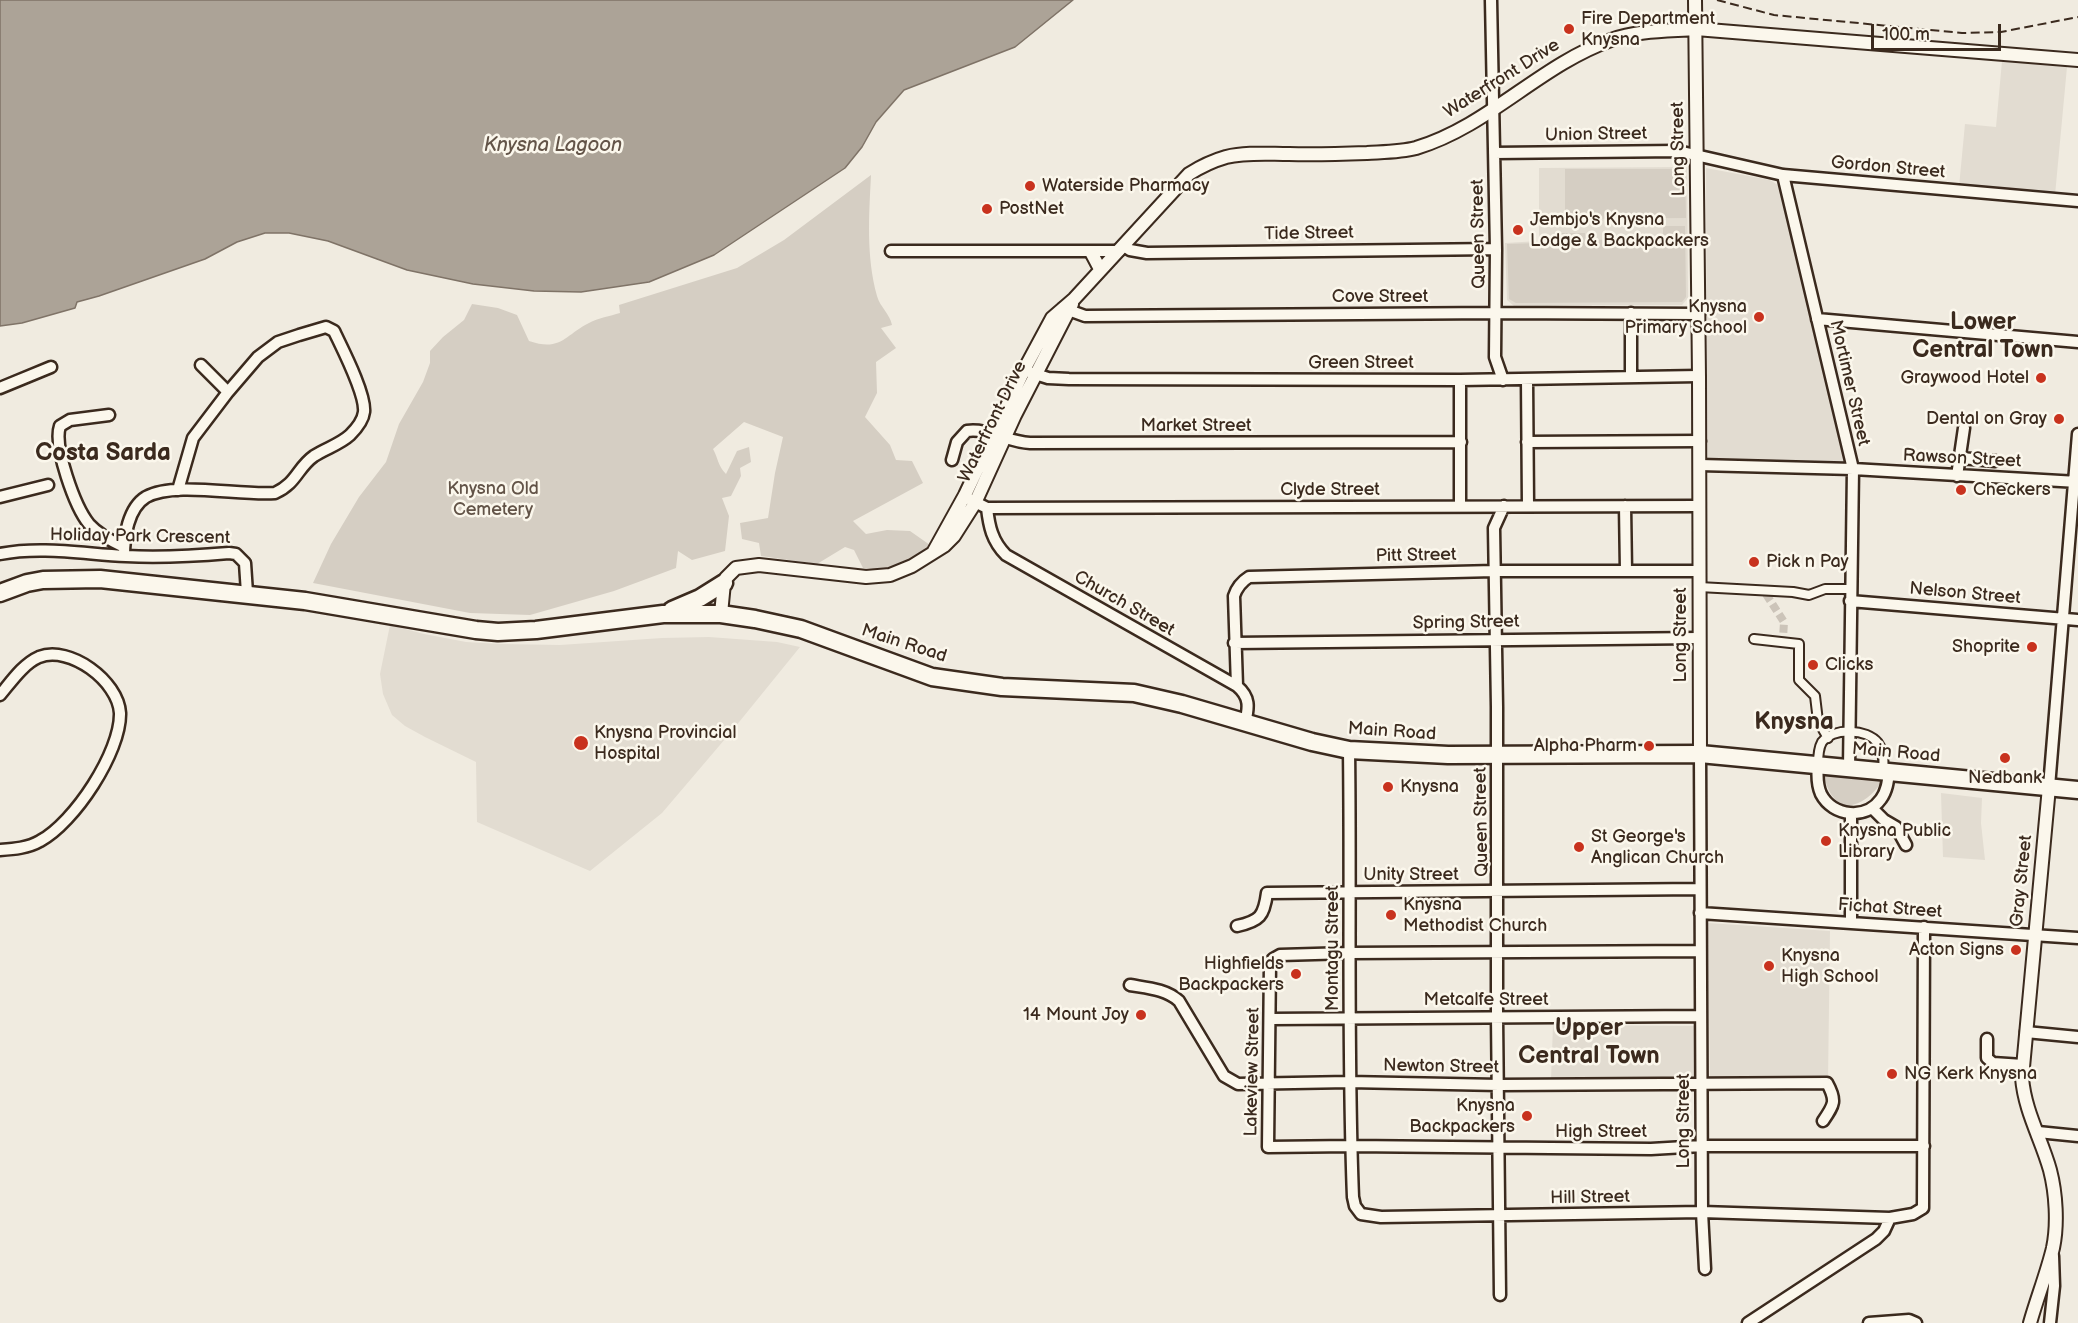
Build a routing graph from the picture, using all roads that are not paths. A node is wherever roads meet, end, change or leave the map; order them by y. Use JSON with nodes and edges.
{"nodes":[{"id":1,"x":1491,"y":0,"type":"edge"},
{"id":2,"x":1695,"y":0,"type":"edge"},
{"id":3,"x":1696,"y":29,"type":"junction"},
{"id":4,"x":2078,"y":60,"type":"edge"},
{"id":5,"x":1493,"y":110,"type":"junction"},
{"id":6,"x":1494,"y":153,"type":"junction"},
{"id":7,"x":1698,"y":156,"type":"junction"},
{"id":8,"x":1783,"y":175,"type":"junction"},
{"id":9,"x":2078,"y":201,"type":"edge"},
{"id":10,"x":1121,"y":248,"type":"junction"},
{"id":11,"x":1496,"y":249,"type":"junction"},
{"id":12,"x":891,"y":251,"type":"dead end"},
{"id":13,"x":1091,"y":252,"type":"junction"},
{"id":14,"x":1100,"y":269,"type":"junction"},
{"id":15,"x":1066,"y":310,"type":"junction"},
{"id":16,"x":1496,"y":313,"type":"junction"},
{"id":17,"x":1631,"y":313,"type":"junction"},
{"id":18,"x":1699,"y":314,"type":"junction"},
{"id":19,"x":1817,"y":319,"type":"junction"},
{"id":20,"x":2078,"y":342,"type":"edge"},
{"id":21,"x":1495,"y":357,"type":"junction"},
{"id":22,"x":201,"y":365,"type":"dead end"},
{"id":23,"x":51,"y":368,"type":"dead end"},
{"id":24,"x":1029,"y":373,"type":"junction"},
{"id":25,"x":1631,"y":376,"type":"junction"},
{"id":26,"x":1699,"y":376,"type":"junction"},
{"id":27,"x":1527,"y":379,"type":"junction"},
{"id":28,"x":1460,"y":380,"type":"junction"},
{"id":29,"x":1484,"y":380,"type":"junction"},
{"id":30,"x":1503,"y":380,"type":"junction"},
{"id":31,"x":0,"y":388,"type":"edge"},
{"id":32,"x":228,"y":392,"type":"junction"},
{"id":33,"x":109,"y":415,"type":"dead end"},
{"id":34,"x":1964,"y":428,"type":"dead end"},
{"id":35,"x":2078,"y":434,"type":"edge"},
{"id":36,"x":999,"y":437,"type":"junction"},
{"id":37,"x":1700,"y":441,"type":"junction"},
{"id":38,"x":1461,"y":442,"type":"junction"},
{"id":39,"x":1527,"y":442,"type":"junction"},
{"id":40,"x":1961,"y":458,"type":"junction"},
{"id":41,"x":952,"y":460,"type":"dead end"},
{"id":42,"x":1995,"y":461,"type":"dead end"},
{"id":43,"x":1700,"y":465,"type":"junction"},
{"id":44,"x":1853,"y":469,"type":"junction"},
{"id":45,"x":1957,"y":476,"type":"junction"},
{"id":46,"x":2076,"y":482,"type":"edge"},
{"id":47,"x":48,"y":485,"type":"dead end"},
{"id":48,"x":178,"y":490,"type":"junction"},
{"id":49,"x":0,"y":496,"type":"edge"},
{"id":50,"x":970,"y":499,"type":"junction"},
{"id":51,"x":1460,"y":506,"type":"junction"},
{"id":52,"x":1504,"y":506,"type":"junction"},
{"id":53,"x":1528,"y":506,"type":"junction"},
{"id":54,"x":1625,"y":506,"type":"junction"},
{"id":55,"x":1699,"y":506,"type":"junction"},
{"id":56,"x":1484,"y":507,"type":"junction"},
{"id":57,"x":987,"y":508,"type":"junction"},
{"id":58,"x":1494,"y":528,"type":"junction"},
{"id":59,"x":124,"y":551,"type":"junction"},
{"id":60,"x":0,"y":554,"type":"edge"},
{"id":61,"x":1494,"y":571,"type":"junction"},
{"id":62,"x":1626,"y":571,"type":"junction"},
{"id":63,"x":1699,"y":571,"type":"junction"},
{"id":64,"x":724,"y":583,"type":"junction"},
{"id":65,"x":1699,"y":587,"type":"junction"},
{"id":66,"x":1851,"y":589,"type":"junction"},
{"id":67,"x":0,"y":593,"type":"edge"},
{"id":68,"x":247,"y":593,"type":"junction"},
{"id":69,"x":1850,"y":601,"type":"junction"},
{"id":70,"x":663,"y":614,"type":"junction"},
{"id":71,"x":721,"y":614,"type":"junction"},
{"id":72,"x":2062,"y":619,"type":"junction"},
{"id":73,"x":2078,"y":620,"type":"edge"},
{"id":74,"x":1699,"y":638,"type":"junction"},
{"id":75,"x":1496,"y":639,"type":"junction"},
{"id":76,"x":1754,"y":639,"type":"dead end"},
{"id":77,"x":1234,"y":643,"type":"junction"},
{"id":78,"x":1237,"y":686,"type":"junction"},
{"id":79,"x":0,"y":695,"type":"edge"},
{"id":80,"x":1245,"y":723,"type":"junction"},
{"id":81,"x":1850,"y":732,"type":"junction"},
{"id":82,"x":1828,"y":738,"type":"junction"},
{"id":83,"x":1348,"y":750,"type":"junction"},
{"id":84,"x":1700,"y":754,"type":"junction"},
{"id":85,"x":1497,"y":755,"type":"junction"},
{"id":86,"x":1818,"y":765,"type":"junction"},
{"id":87,"x":1849,"y":768,"type":"junction"},
{"id":88,"x":1886,"y":771,"type":"junction"},
{"id":89,"x":2049,"y":787,"type":"junction"},
{"id":90,"x":2078,"y":790,"type":"edge"},
{"id":91,"x":1872,"y":808,"type":"junction"},
{"id":92,"x":1851,"y":814,"type":"junction"},
{"id":93,"x":1906,"y":845,"type":"dead end"},
{"id":94,"x":0,"y":850,"type":"edge"},
{"id":95,"x":1700,"y":889,"type":"junction"},
{"id":96,"x":1351,"y":891,"type":"junction"},
{"id":97,"x":1499,"y":892,"type":"junction"},
{"id":98,"x":1700,"y":913,"type":"junction"},
{"id":99,"x":1851,"y":922,"type":"junction"},
{"id":100,"x":1237,"y":926,"type":"dead end"},
{"id":101,"x":1924,"y":927,"type":"junction"},
{"id":102,"x":2035,"y":935,"type":"junction"},
{"id":103,"x":2078,"y":938,"type":"edge"},
{"id":104,"x":1700,"y":951,"type":"junction"},
{"id":105,"x":1349,"y":952,"type":"junction"},
{"id":106,"x":1498,"y":952,"type":"junction"},
{"id":107,"x":1130,"y":985,"type":"dead end"},
{"id":108,"x":1701,"y":1016,"type":"junction"},
{"id":109,"x":1349,"y":1017,"type":"junction"},
{"id":110,"x":1497,"y":1017,"type":"junction"},
{"id":111,"x":1270,"y":1019,"type":"junction"},
{"id":112,"x":2026,"y":1032,"type":"junction"},
{"id":113,"x":2078,"y":1037,"type":"edge"},
{"id":114,"x":1987,"y":1039,"type":"dead end"},
{"id":115,"x":2023,"y":1065,"type":"junction"},
{"id":116,"x":1349,"y":1082,"type":"junction"},
{"id":117,"x":1269,"y":1083,"type":"junction"},
{"id":118,"x":1703,"y":1083,"type":"junction"},
{"id":119,"x":1499,"y":1085,"type":"junction"},
{"id":120,"x":1823,"y":1121,"type":"dead end"},
{"id":121,"x":2038,"y":1132,"type":"junction"},
{"id":122,"x":2078,"y":1136,"type":"edge"},
{"id":123,"x":1351,"y":1146,"type":"junction"},
{"id":124,"x":1702,"y":1146,"type":"junction"},
{"id":125,"x":1924,"y":1146,"type":"junction"},
{"id":126,"x":1499,"y":1147,"type":"junction"},
{"id":127,"x":1702,"y":1212,"type":"junction"},
{"id":128,"x":1501,"y":1215,"type":"junction"},
{"id":129,"x":1890,"y":1218,"type":"junction"},
{"id":130,"x":2053,"y":1247,"type":"junction"},
{"id":131,"x":1705,"y":1269,"type":"dead end"},
{"id":132,"x":1500,"y":1295,"type":"dead end"},
{"id":133,"x":1748,"y":1323,"type":"edge"},
{"id":134,"x":1869,"y":1323,"type":"edge"},
{"id":135,"x":1916,"y":1323,"type":"edge"},
{"id":136,"x":2030,"y":1323,"type":"edge"},
{"id":137,"x":2050,"y":1323,"type":"edge"}],
"edges":[{"from":1,"to":5,"type":"street","name":"Queen Street"},
{"from":2,"to":3,"type":"street","name":"Long Street"},
{"from":3,"to":4,"type":"street","name":"Waterfront Drive"},
{"from":3,"to":5,"type":"street","name":"Waterfront Drive"},
{"from":3,"to":7,"type":"street","name":"Long Street"},
{"from":5,"to":6,"type":"street","name":"Queen Street"},
{"from":5,"to":10,"type":"street","name":"Waterfront Drive"},
{"from":6,"to":7,"type":"street","name":"Union Street"},
{"from":6,"to":11,"type":"street","name":"Queen Street"},
{"from":7,"to":8,"type":"street","name":"Gordon Street"},
{"from":7,"to":18,"type":"street","name":"Long Street"},
{"from":8,"to":9,"type":"street","name":"Gordon Street"},
{"from":8,"to":19,"type":"street","name":"Mortimer Street"},
{"from":10,"to":11,"type":"street","name":"Tide Street"},
{"from":10,"to":13,"type":"street","name":"Tide Street"},
{"from":10,"to":14,"type":"street","name":"Waterfront Drive"},
{"from":11,"to":16,"type":"street","name":"Queen Street"},
{"from":12,"to":13,"type":"street","name":"Tide Street"},
{"from":13,"to":14,"type":"street"},
{"from":14,"to":15,"type":"street","name":"Waterfront Drive"},
{"from":15,"to":16,"type":"street","name":"Cove Street"},
{"from":15,"to":24,"type":"street","name":"Waterfront Drive"},
{"from":16,"to":17,"type":"street","name":"Cove Street"},
{"from":16,"to":21,"type":"street","name":"Queen Street"},
{"from":17,"to":18,"type":"street","name":"Cove Street"},
{"from":17,"to":25,"type":"street"},
{"from":18,"to":26,"type":"street","name":"Long Street"},
{"from":19,"to":20,"type":"street"},
{"from":19,"to":44,"type":"street","name":"Mortimer Street"},
{"from":21,"to":29,"type":"street","name":"Queen Street"},
{"from":21,"to":30,"type":"street","name":"Queen Street"},
{"from":22,"to":32,"type":"street"},
{"from":23,"to":31,"type":"street"},
{"from":24,"to":28,"type":"street","name":"Green Street"},
{"from":24,"to":36,"type":"street","name":"Waterfront Drive"},
{"from":25,"to":26,"type":"street","name":"Green Street"},
{"from":25,"to":27,"type":"street","name":"Green Street"},
{"from":26,"to":37,"type":"street","name":"Long Street"},
{"from":27,"to":30,"type":"street","name":"Green Street"},
{"from":27,"to":39,"type":"street"},
{"from":28,"to":29,"type":"street","name":"Green Street"},
{"from":28,"to":38,"type":"street"},
{"from":29,"to":30,"type":"street","name":"Green Street"},
{"from":32,"to":48,"type":"street"},
{"from":32,"to":48,"type":"street"},
{"from":33,"to":59,"type":"street"},
{"from":34,"to":40,"type":"street"},
{"from":35,"to":46,"type":"street","name":"Gray Street"},
{"from":36,"to":38,"type":"street","name":"Market Street"},
{"from":36,"to":41,"type":"street","name":"Market Street"},
{"from":36,"to":50,"type":"street","name":"Waterfront Drive"},
{"from":37,"to":39,"type":"street"},
{"from":37,"to":43,"type":"street","name":"Long Street"},
{"from":38,"to":51,"type":"street"},
{"from":39,"to":53,"type":"street"},
{"from":40,"to":42,"type":"street"},
{"from":40,"to":45,"type":"street"},
{"from":43,"to":44,"type":"street","name":"Rawson Street"},
{"from":43,"to":55,"type":"street","name":"Long Street"},
{"from":44,"to":45,"type":"street","name":"Rawson Street"},
{"from":44,"to":66,"type":"street","name":"Mortimer Street"},
{"from":45,"to":46,"type":"street","name":"Rawson Street"},
{"from":46,"to":72,"type":"street","name":"Gray Street"},
{"from":47,"to":49,"type":"street"},
{"from":48,"to":59,"type":"street"},
{"from":50,"to":57,"type":"street","name":"Clyde Street"},
{"from":50,"to":64,"type":"street","name":"Waterfront Drive"},
{"from":51,"to":56,"type":"street","name":"Clyde Street"},
{"from":51,"to":57,"type":"street","name":"Clyde Street"},
{"from":52,"to":53,"type":"street","name":"Clyde Street"},
{"from":52,"to":56,"type":"street","name":"Clyde Street"},
{"from":52,"to":58,"type":"street","name":"Queen Street"},
{"from":53,"to":54,"type":"street","name":"Clyde Street"},
{"from":54,"to":55,"type":"street","name":"Clyde Street"},
{"from":54,"to":62,"type":"street"},
{"from":55,"to":63,"type":"street","name":"Long Street"},
{"from":56,"to":58,"type":"street","name":"Queen Street"},
{"from":57,"to":78,"type":"street","name":"Church Street"},
{"from":58,"to":61,"type":"street","name":"Queen Street"},
{"from":59,"to":60,"type":"street","name":"Holiday Park Crescent"},
{"from":59,"to":68,"type":"street","name":"Holiday Park Crescent"},
{"from":61,"to":62,"type":"street","name":"Pitt Street"},
{"from":61,"to":75,"type":"street","name":"Queen Street"},
{"from":61,"to":77,"type":"street","name":"Pitt Street"},
{"from":62,"to":63,"type":"street","name":"Pitt Street"},
{"from":63,"to":65,"type":"street","name":"Long Street"},
{"from":64,"to":70,"type":"highway"},
{"from":64,"to":71,"type":"street"},
{"from":65,"to":66,"type":"street"},
{"from":65,"to":74,"type":"street","name":"Long Street"},
{"from":66,"to":69,"type":"street","name":"Mortimer Street"},
{"from":67,"to":68,"type":"highway"},
{"from":68,"to":70,"type":"highway"},
{"from":69,"to":72,"type":"street","name":"Nelson Street"},
{"from":69,"to":81,"type":"street","name":"Mortimer Street"},
{"from":70,"to":71,"type":"highway","name":"Main Road"},
{"from":71,"to":80,"type":"highway","name":"Main Road"},
{"from":72,"to":73,"type":"street","name":"Nelson Street"},
{"from":72,"to":89,"type":"street","name":"Gray Street"},
{"from":74,"to":75,"type":"street","name":"Spring Street"},
{"from":74,"to":84,"type":"street","name":"Long Street"},
{"from":75,"to":77,"type":"street","name":"Spring Street"},
{"from":75,"to":85,"type":"street","name":"Queen Street"},
{"from":76,"to":82,"type":"street"},
{"from":77,"to":78,"type":"street","name":"Pitt Street"},
{"from":78,"to":80,"type":"street"},
{"from":79,"to":94,"type":"street"},
{"from":80,"to":83,"type":"highway","name":"Main Road"},
{"from":81,"to":82,"type":"street"},
{"from":81,"to":87,"type":"street","name":"Mortimer Street"},
{"from":81,"to":88,"type":"street"},
{"from":82,"to":86,"type":"street"},
{"from":83,"to":85,"type":"highway","name":"Main Road"},
{"from":83,"to":96,"type":"street","name":"Montagu Street"},
{"from":84,"to":85,"type":"highway","name":"Main Road"},
{"from":84,"to":86,"type":"highway","name":"Main Road"},
{"from":84,"to":95,"type":"street","name":"Long Street"},
{"from":85,"to":97,"type":"street","name":"Queen Street"},
{"from":86,"to":87,"type":"highway","name":"Main Road"},
{"from":86,"to":92,"type":"street"},
{"from":87,"to":88,"type":"highway","name":"Main Road"},
{"from":88,"to":89,"type":"highway","name":"Main Road"},
{"from":88,"to":91,"type":"street"},
{"from":89,"to":90,"type":"highway","name":"Main Road"},
{"from":89,"to":102,"type":"street","name":"Gray Street"},
{"from":91,"to":92,"type":"street"},
{"from":91,"to":93,"type":"street"},
{"from":92,"to":99,"type":"street"},
{"from":95,"to":97,"type":"street","name":"Unity Street"},
{"from":95,"to":98,"type":"street","name":"Long Street"},
{"from":96,"to":97,"type":"street","name":"Unity Street"},
{"from":96,"to":100,"type":"street","name":"Unity Street"},
{"from":96,"to":105,"type":"street","name":"Montagu Street"},
{"from":97,"to":106,"type":"street","name":"Queen Street"},
{"from":98,"to":99,"type":"street","name":"Fichat Street"},
{"from":98,"to":104,"type":"street","name":"Long Street"},
{"from":99,"to":101,"type":"street","name":"Fichat Street"},
{"from":101,"to":102,"type":"street","name":"Fichat Street"},
{"from":101,"to":125,"type":"street"},
{"from":102,"to":103,"type":"street","name":"Fichat Street"},
{"from":102,"to":112,"type":"street","name":"Gray Street"},
{"from":104,"to":106,"type":"street"},
{"from":104,"to":108,"type":"street","name":"Long Street"},
{"from":105,"to":106,"type":"street"},
{"from":105,"to":109,"type":"street","name":"Montagu Street"},
{"from":105,"to":111,"type":"street","name":"Lakeview Street"},
{"from":106,"to":110,"type":"street","name":"Queen Street"},
{"from":107,"to":117,"type":"street","name":"Newton Street"},
{"from":108,"to":110,"type":"street","name":"Metcalfe Street"},
{"from":108,"to":118,"type":"street","name":"Long Street"},
{"from":109,"to":110,"type":"street","name":"Metcalfe Street"},
{"from":109,"to":111,"type":"street","name":"Metcalfe Street"},
{"from":109,"to":116,"type":"street","name":"Montagu Street"},
{"from":110,"to":119,"type":"street","name":"Queen Street"},
{"from":111,"to":117,"type":"street","name":"Lakeview Street"},
{"from":112,"to":113,"type":"street"},
{"from":112,"to":115,"type":"street","name":"Gray Street"},
{"from":114,"to":115,"type":"street"},
{"from":115,"to":121,"type":"street","name":"Gray Street"},
{"from":116,"to":117,"type":"street","name":"Newton Street"},
{"from":116,"to":119,"type":"street","name":"Newton Street"},
{"from":116,"to":123,"type":"street","name":"Montagu Street"},
{"from":117,"to":123,"type":"street","name":"Lakeview Street"},
{"from":118,"to":119,"type":"street","name":"Newton Street"},
{"from":118,"to":120,"type":"street","name":"Newton Street"},
{"from":118,"to":124,"type":"street","name":"Long Street"},
{"from":119,"to":126,"type":"street","name":"Queen Street"},
{"from":121,"to":122,"type":"street"},
{"from":121,"to":130,"type":"street","name":"Gray Street"},
{"from":123,"to":126,"type":"street","name":"High Street"},
{"from":123,"to":128,"type":"street","name":"Hill Street"},
{"from":124,"to":125,"type":"street","name":"High Street"},
{"from":124,"to":126,"type":"street","name":"High Street"},
{"from":124,"to":127,"type":"street","name":"Long Street"},
{"from":125,"to":129,"type":"street","name":"Hill Street"},
{"from":126,"to":128,"type":"street","name":"Queen Street"},
{"from":127,"to":128,"type":"street","name":"Hill Street"},
{"from":127,"to":129,"type":"street","name":"Hill Street"},
{"from":127,"to":131,"type":"street","name":"Long Street"},
{"from":128,"to":132,"type":"street","name":"Queen Street"},
{"from":129,"to":133,"type":"street"},
{"from":130,"to":136,"type":"street","name":"Gray Street"},
{"from":130,"to":137,"type":"street"},
{"from":134,"to":135,"type":"street"}]}
